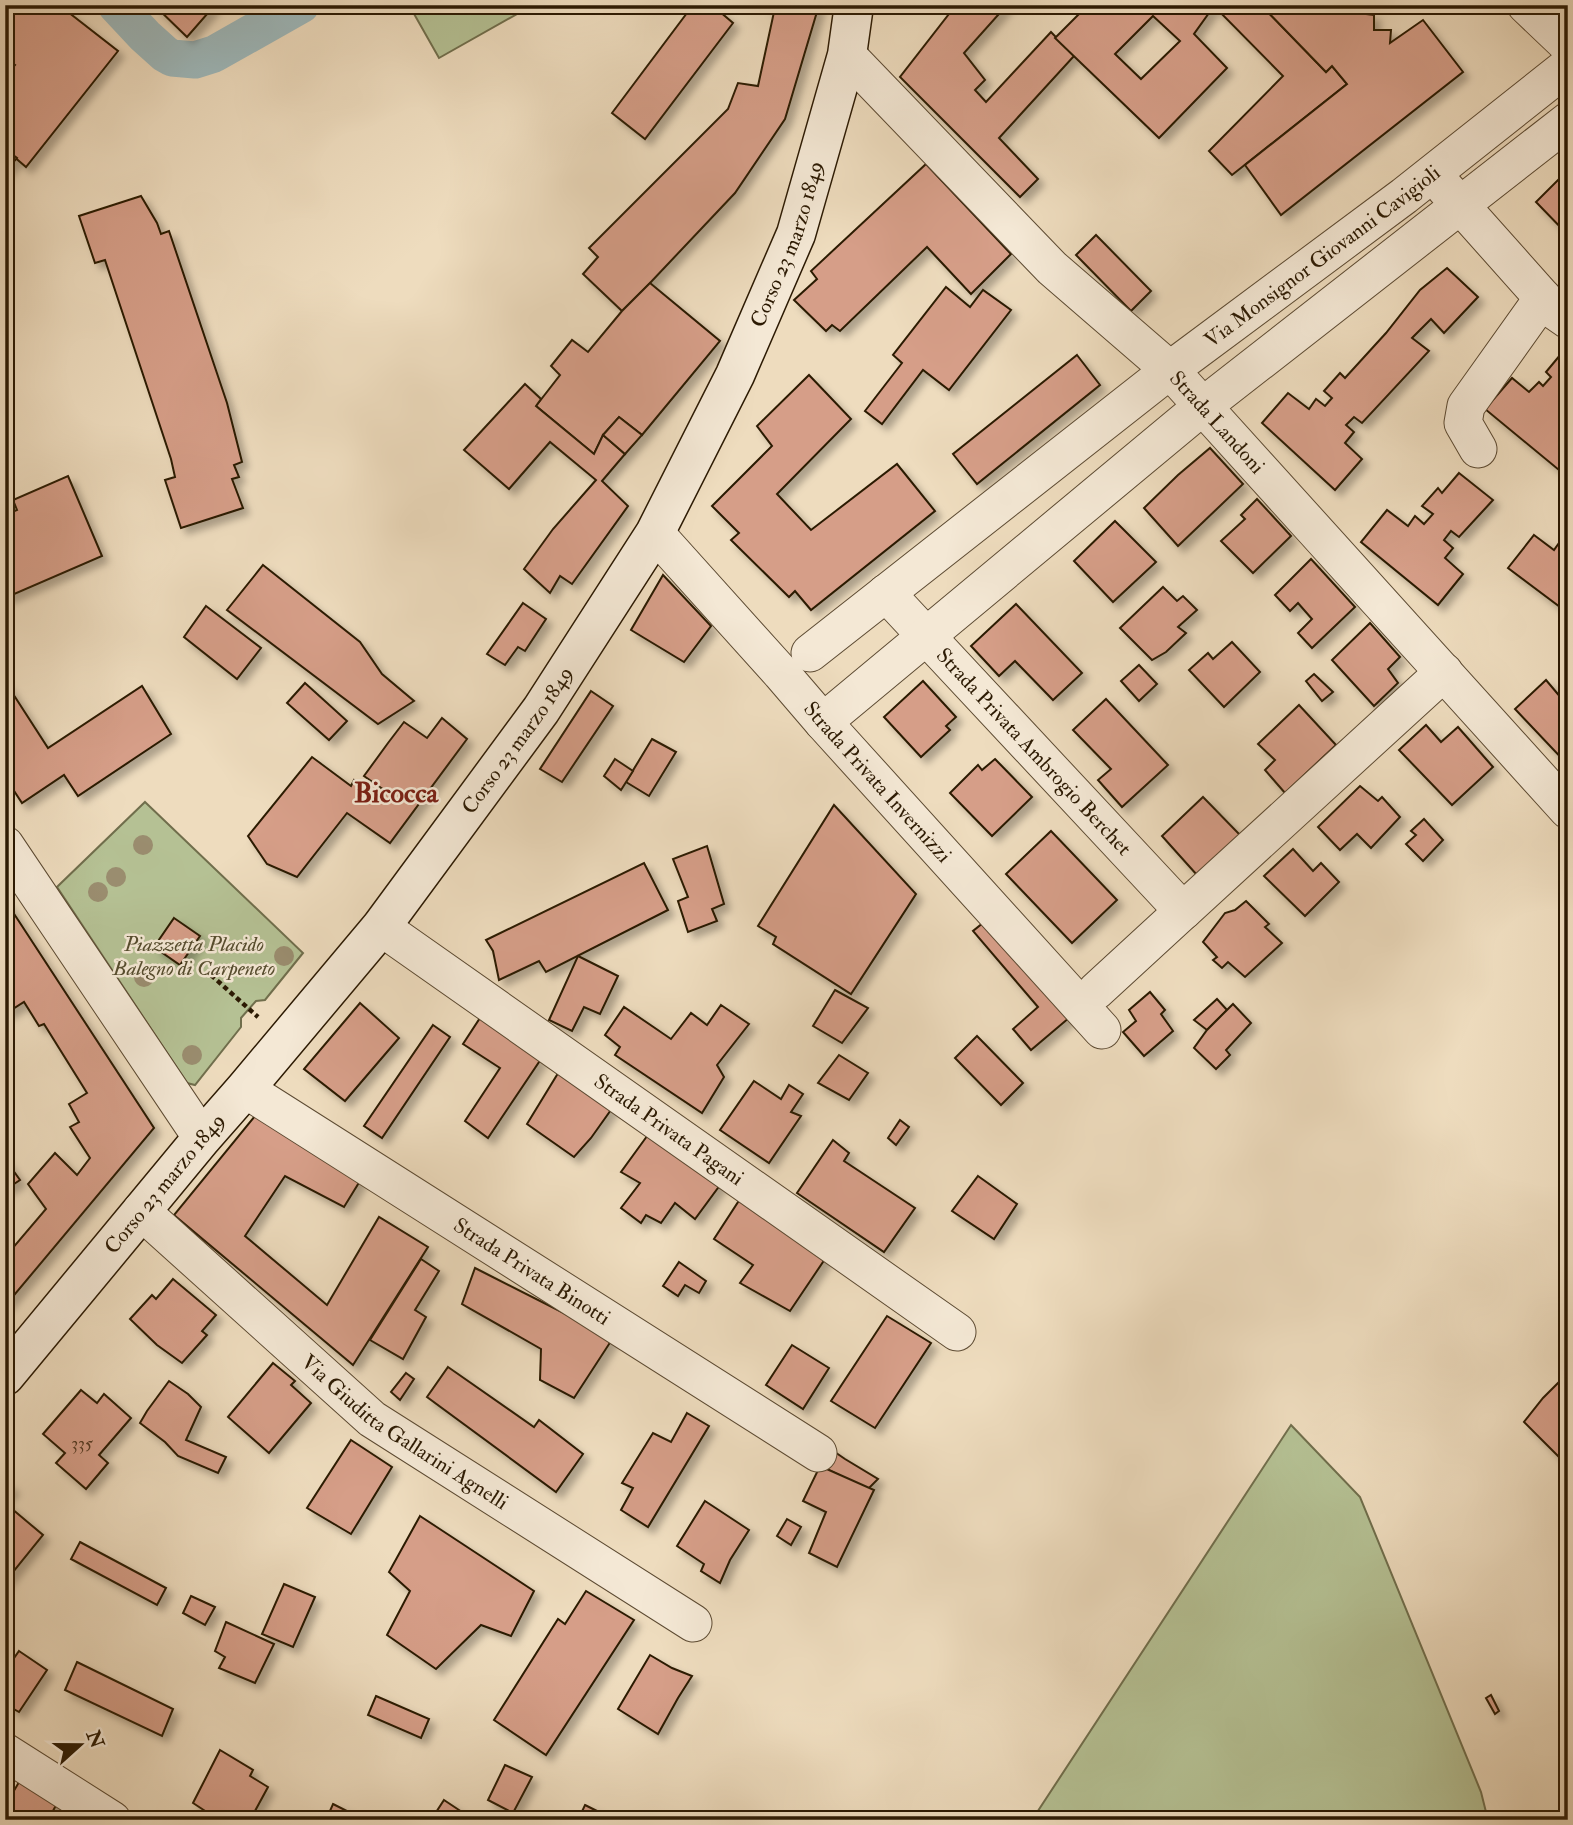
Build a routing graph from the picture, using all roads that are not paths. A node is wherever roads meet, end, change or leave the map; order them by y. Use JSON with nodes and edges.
{"nodes":[{"id":1,"x":1526,"y":5,"type":"edge"},
{"id":2,"x":851,"y":6,"type":"edge"},
{"id":3,"x":1568,"y":45,"type":"edge"},
{"id":4,"x":847,"y":55,"type":"junction"},
{"id":5,"x":1568,"y":66,"type":"edge"},
{"id":6,"x":1568,"y":121,"type":"edge"},
{"id":7,"x":1432,"y":173,"type":"junction"},
{"id":8,"x":1460,"y":205,"type":"junction"},
{"id":9,"x":1555,"y":309,"type":"edge"},
{"id":10,"x":1171,"y":370,"type":"junction"},
{"id":11,"x":1203,"y":406,"type":"junction"},
{"id":12,"x":1478,"y":449,"type":"dead end"},
{"id":13,"x":655,"y":533,"type":"junction"},
{"id":14,"x":886,"y":593,"type":"junction"},
{"id":15,"x":925,"y":637,"type":"junction"},
{"id":16,"x":810,"y":653,"type":"dead end"},
{"id":17,"x":1444,"y":672,"type":"junction"},
{"id":18,"x":823,"y":722,"type":"junction"},
{"id":19,"x":1568,"y":810,"type":"edge"},
{"id":20,"x":5,"y":845,"type":"edge"},
{"id":21,"x":1183,"y":911,"type":"junction"},
{"id":22,"x":381,"y":927,"type":"junction"},
{"id":23,"x":1096,"y":991,"type":"dead end"},
{"id":24,"x":1102,"y":1030,"type":"dead end"},
{"id":25,"x":244,"y":1089,"type":"junction"},
{"id":26,"x":202,"y":1138,"type":"junction"},
{"id":27,"x":141,"y":1211,"type":"junction"},
{"id":28,"x":957,"y":1332,"type":"dead end"},
{"id":29,"x":5,"y":1376,"type":"edge"},
{"id":30,"x":818,"y":1453,"type":"dead end"},
{"id":31,"x":693,"y":1623,"type":"dead end"},
{"id":32,"x":7,"y":1758,"type":"edge"},
{"id":33,"x":112,"y":1820,"type":"edge"}],
"edges":[{"from":1,"to":3,"type":"street"},
{"from":2,"to":4,"type":"main road","name":"Corso 23 marzo 1849"},
{"from":4,"to":10,"type":"street","name":"Strada Landoni"},
{"from":4,"to":13,"type":"main road","name":"Corso 23 marzo 1849"},
{"from":5,"to":7,"type":"street","name":"Via Monsignor Giovanni Cavigioli"},
{"from":6,"to":8,"type":"street","name":"Via Monsignor Giovanni Cavigioli"},
{"from":7,"to":8,"type":"street"},
{"from":7,"to":10,"type":"street","name":"Via Monsignor Giovanni Cavigioli"},
{"from":8,"to":9,"type":"street"},
{"from":8,"to":11,"type":"street","name":"Via Monsignor Giovanni Cavigioli"},
{"from":9,"to":12,"type":"street"},
{"from":10,"to":11,"type":"street","name":"Strada Landoni"},
{"from":10,"to":14,"type":"street","name":"Via Monsignor Giovanni Cavigioli"},
{"from":11,"to":15,"type":"street","name":"Via Monsignor Giovanni Cavigioli"},
{"from":11,"to":17,"type":"street","name":"Strada Landoni"},
{"from":13,"to":18,"type":"street","name":"Strada Privata Invernizzi"},
{"from":13,"to":22,"type":"main road","name":"Corso 23 marzo 1849"},
{"from":14,"to":15,"type":"street","name":"Strada Privata Ambrogio Berchet"},
{"from":14,"to":16,"type":"street","name":"Via Monsignor Giovanni Cavigioli"},
{"from":15,"to":18,"type":"street","name":"Via Monsignor Giovanni Cavigioli"},
{"from":15,"to":21,"type":"street","name":"Strada Privata Ambrogio Berchet"},
{"from":17,"to":19,"type":"street","name":"Strada Landoni"},
{"from":17,"to":21,"type":"street"},
{"from":18,"to":24,"type":"street","name":"Strada Privata Invernizzi"},
{"from":20,"to":26,"type":"street"},
{"from":21,"to":23,"type":"street"},
{"from":22,"to":25,"type":"main road","name":"Corso 23 marzo 1849"},
{"from":22,"to":28,"type":"street","name":"Strada Privata Pagani"},
{"from":25,"to":26,"type":"main road","name":"Corso 23 marzo 1849"},
{"from":25,"to":30,"type":"street","name":"Strada Privata Binotti"},
{"from":26,"to":27,"type":"main road","name":"Corso 23 marzo 1849"},
{"from":27,"to":29,"type":"main road","name":"Corso 23 marzo 1849"},
{"from":27,"to":31,"type":"street","name":"Via Giuditta Gallarini Agnelli"},
{"from":32,"to":33,"type":"street"}]}
